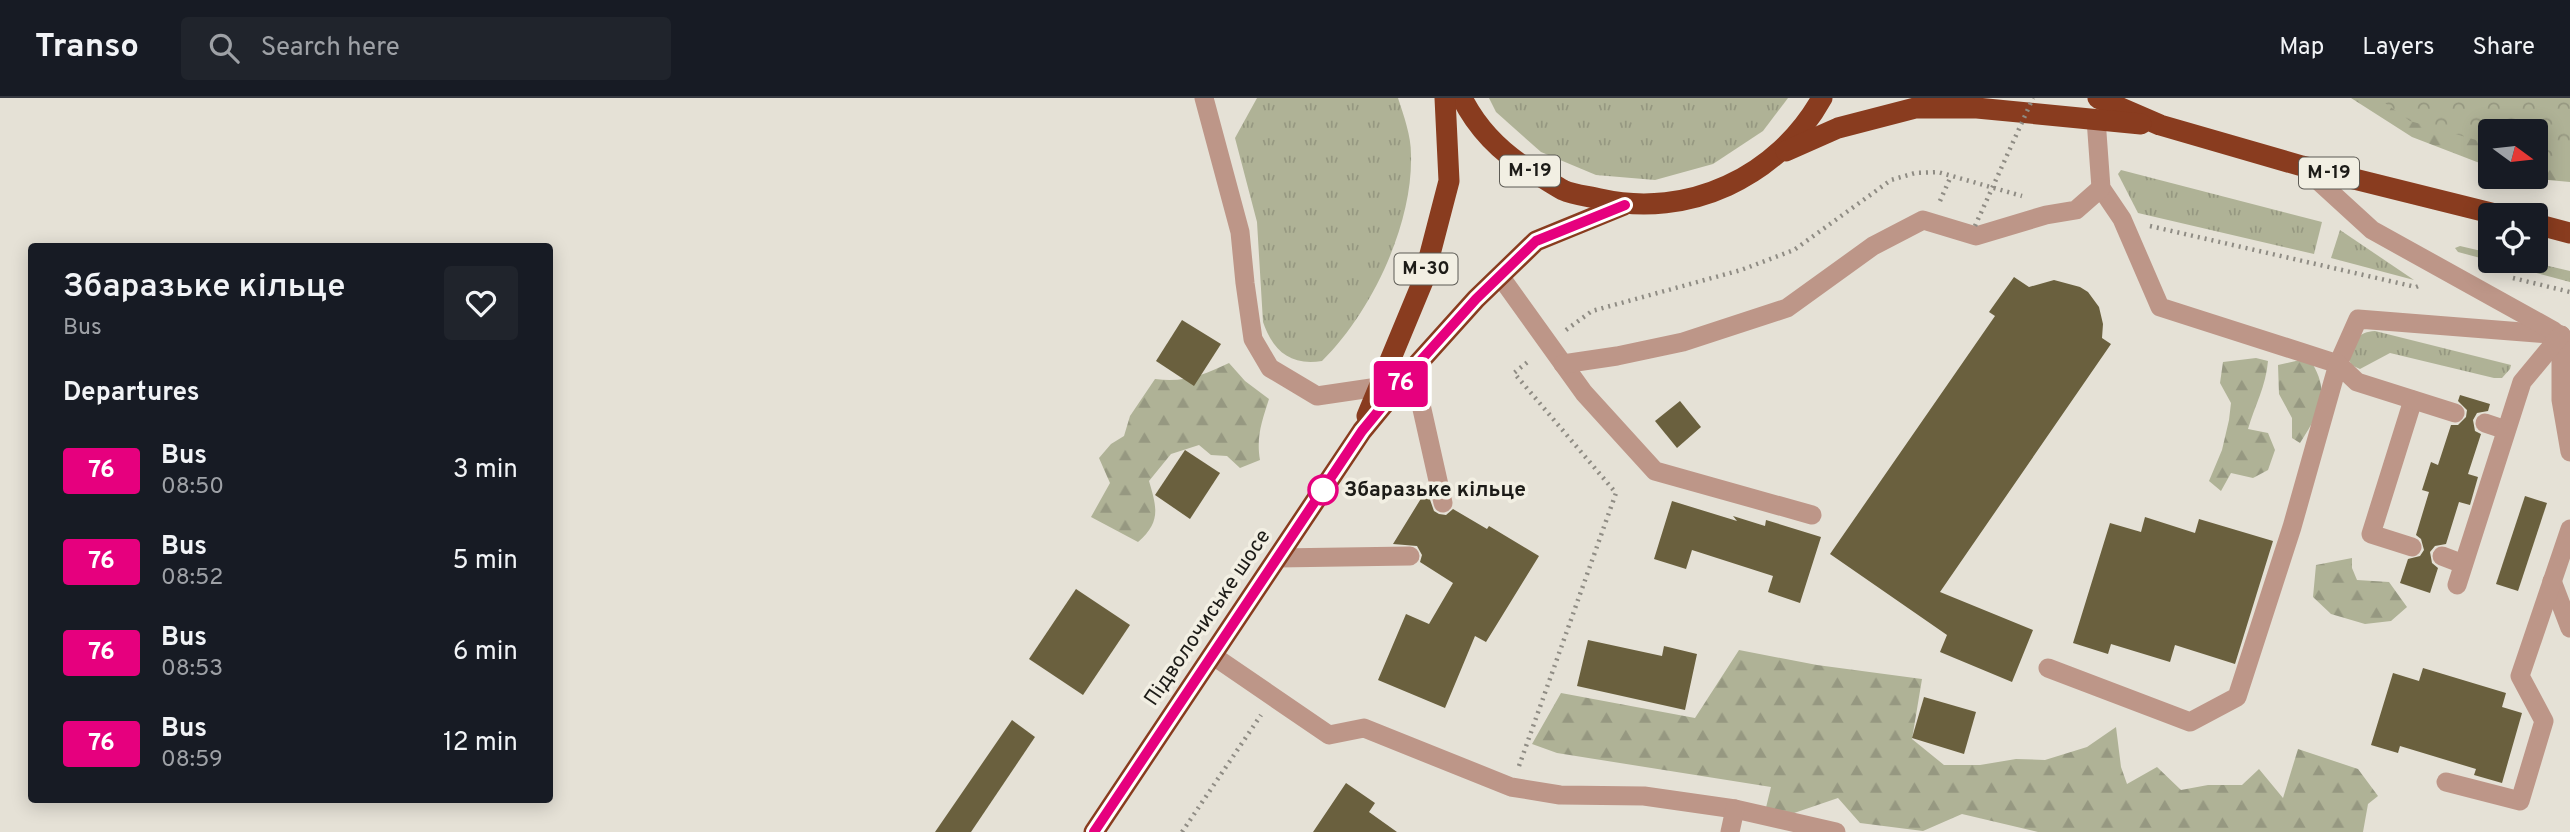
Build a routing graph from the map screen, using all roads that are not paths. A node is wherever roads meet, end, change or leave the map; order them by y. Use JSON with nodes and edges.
{"nodes":[{"id":1,"x":1204,"y":98,"type":"edge"},
{"id":2,"x":1445,"y":98,"type":"edge"},
{"id":3,"x":1462,"y":98,"type":"edge"},
{"id":4,"x":1822,"y":98,"type":"edge"},
{"id":5,"x":2098,"y":98,"type":"edge"},
{"id":6,"x":2096,"y":120,"type":"junction"},
{"id":7,"x":2160,"y":125,"type":"junction"},
{"id":8,"x":1777,"y":155,"type":"junction"},
{"id":9,"x":2302,"y":166,"type":"junction"},
{"id":10,"x":2101,"y":188,"type":"junction"},
{"id":11,"x":1625,"y":205,"type":"junction"},
{"id":12,"x":2478,"y":210,"type":"edge"},
{"id":13,"x":2548,"y":227,"type":"edge"},
{"id":14,"x":2570,"y":233,"type":"edge"},
{"id":15,"x":1500,"y":276,"type":"junction"},
{"id":16,"x":2561,"y":335,"type":"junction"},
{"id":17,"x":1563,"y":364,"type":"junction"},
{"id":18,"x":2338,"y":364,"type":"junction"},
{"id":19,"x":1413,"y":369,"type":"junction"},
{"id":20,"x":1378,"y":387,"type":"junction"},
{"id":21,"x":2413,"y":400,"type":"junction"},
{"id":22,"x":2455,"y":414,"type":"dead end"},
{"id":23,"x":2485,"y":423,"type":"dead end"},
{"id":24,"x":2506,"y":430,"type":"junction"},
{"id":25,"x":1362,"y":431,"type":"junction"},
{"id":26,"x":2570,"y":452,"type":"edge"},
{"id":27,"x":1443,"y":503,"type":"dead end"},
{"id":28,"x":1812,"y":515,"type":"dead end"},
{"id":29,"x":2570,"y":528,"type":"edge"},
{"id":30,"x":2412,"y":547,"type":"dead end"},
{"id":31,"x":1410,"y":555,"type":"dead end"},
{"id":32,"x":2442,"y":556,"type":"dead end"},
{"id":33,"x":1278,"y":558,"type":"junction"},
{"id":34,"x":2463,"y":564,"type":"junction"},
{"id":35,"x":2552,"y":581,"type":"junction"},
{"id":36,"x":2457,"y":585,"type":"dead end"},
{"id":37,"x":2570,"y":628,"type":"edge"},
{"id":38,"x":1212,"y":655,"type":"junction"},
{"id":39,"x":2048,"y":667,"type":"dead end"},
{"id":40,"x":2446,"y":782,"type":"dead end"},
{"id":41,"x":1735,"y":809,"type":"junction"},
{"id":42,"x":1094,"y":832,"type":"edge"},
{"id":43,"x":1730,"y":832,"type":"edge"},
{"id":44,"x":1836,"y":832,"type":"edge"}],
"edges":[{"from":1,"to":20,"type":"lane"},
{"from":2,"to":20,"type":"highway","name":"Підволочиське шосе","number":"М-30"},
{"from":3,"to":11,"type":"highway","number":"М-19"},
{"from":4,"to":8,"type":"highway"},
{"from":5,"to":7,"type":"highway","number":"М-19"},
{"from":6,"to":7,"type":"highway","number":"М-19"},
{"from":6,"to":8,"type":"highway","number":"М-19"},
{"from":6,"to":10,"type":"lane"},
{"from":7,"to":9,"type":"highway","number":"М-19"},
{"from":8,"to":11,"type":"highway","number":"М-19"},
{"from":9,"to":12,"type":"highway","number":"М-19"},
{"from":9,"to":16,"type":"lane"},
{"from":10,"to":17,"type":"lane"},
{"from":10,"to":18,"type":"lane"},
{"from":11,"to":15,"type":"highway","name":"Підволочиське шосе","number":"М-30"},
{"from":13,"to":14,"type":"highway"},
{"from":15,"to":17,"type":"lane"},
{"from":15,"to":19,"type":"highway","name":"Підволочиське шосе","number":"М-30"},
{"from":16,"to":18,"type":"lane"},
{"from":16,"to":24,"type":"lane"},
{"from":16,"to":26,"type":"lane"},
{"from":17,"to":28,"type":"lane"},
{"from":18,"to":21,"type":"lane"},
{"from":18,"to":39,"type":"lane"},
{"from":19,"to":25,"type":"highway","name":"Підволочиське шосе","number":"М-30"},
{"from":19,"to":27,"type":"lane"},
{"from":20,"to":25,"type":"highway","name":"Підволочиське шосе","number":"М-30"},
{"from":21,"to":22,"type":"lane"},
{"from":21,"to":30,"type":"lane"},
{"from":23,"to":24,"type":"lane"},
{"from":24,"to":34,"type":"lane"},
{"from":25,"to":33,"type":"highway","name":"Підволочиське шосе","number":"М-30"},
{"from":29,"to":35,"type":"lane"},
{"from":31,"to":33,"type":"lane"},
{"from":32,"to":34,"type":"lane"},
{"from":33,"to":38,"type":"highway","name":"Підволочиське шосе","number":"М-30"},
{"from":34,"to":36,"type":"lane"},
{"from":35,"to":37,"type":"lane"},
{"from":35,"to":40,"type":"lane"},
{"from":38,"to":41,"type":"lane"},
{"from":38,"to":42,"type":"highway","name":"Підволочиське шосе","number":"М-30"},
{"from":41,"to":43,"type":"lane"},
{"from":41,"to":44,"type":"lane"}]}
